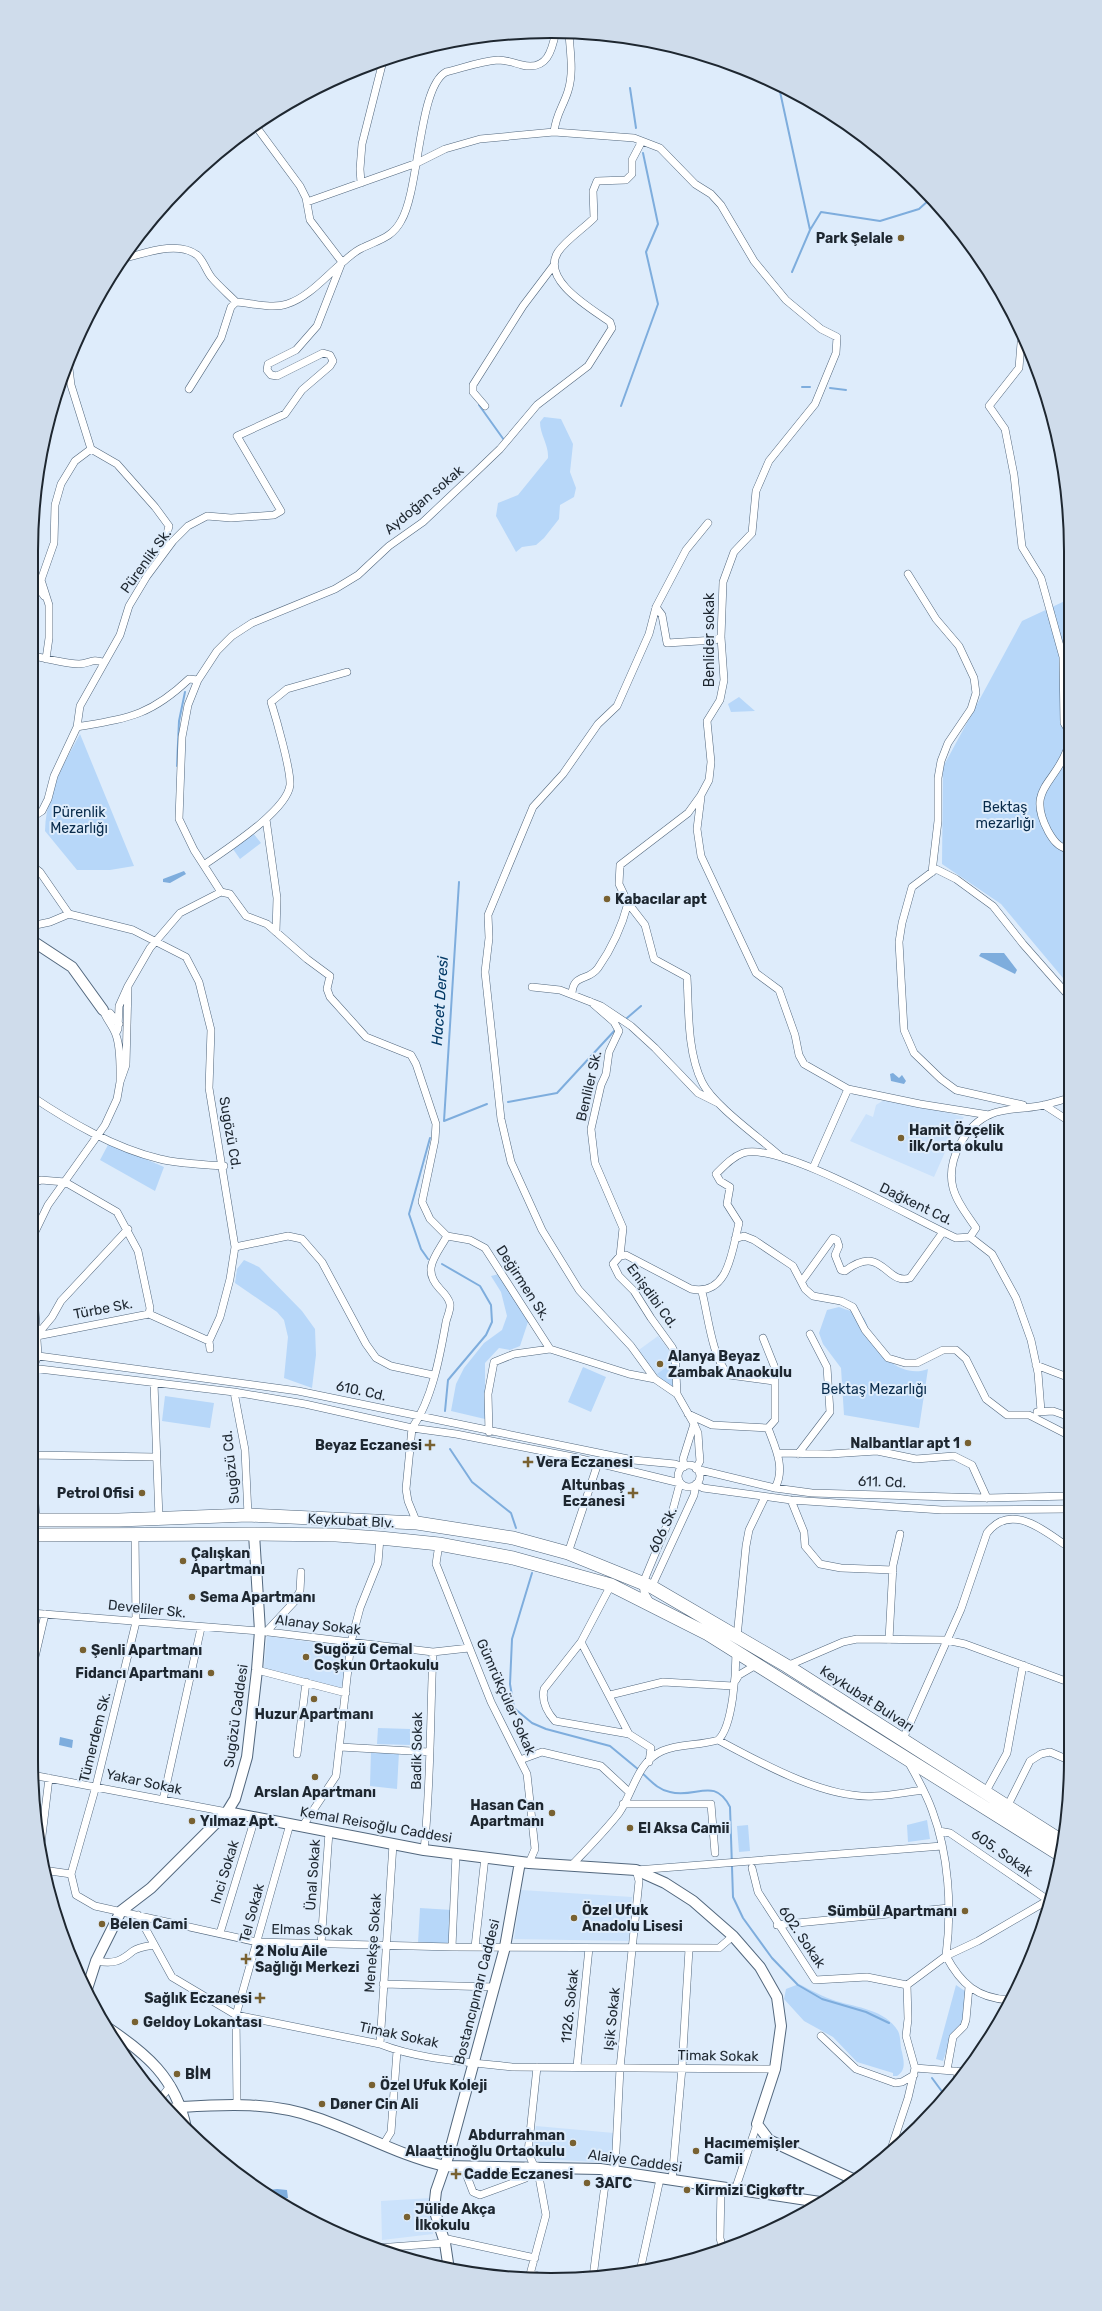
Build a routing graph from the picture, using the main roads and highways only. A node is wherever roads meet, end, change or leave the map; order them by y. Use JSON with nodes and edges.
{"nodes":[{"id":1,"x":38,"y":1520,"type":"edge"},
{"id":2,"x":38,"y":1535,"type":"edge"},
{"id":3,"x":647,"y":1587,"type":"joint"},
{"id":4,"x":659,"y":1609,"type":"joint"},
{"id":5,"x":1058,"y":1839,"type":"edge"},
{"id":6,"x":1055,"y":1852,"type":"edge"}],
"edges":[{"from":1,"to":3,"type":"highway","name":"Keykubat Blv."},
{"from":2,"to":4,"type":"highway","name":"Keykubat Blv."},
{"from":3,"to":5,"type":"highway","name":"Keykubat Bulvarı"},
{"from":4,"to":6,"type":"highway","name":"Keykubat Bulvarı"}]}
